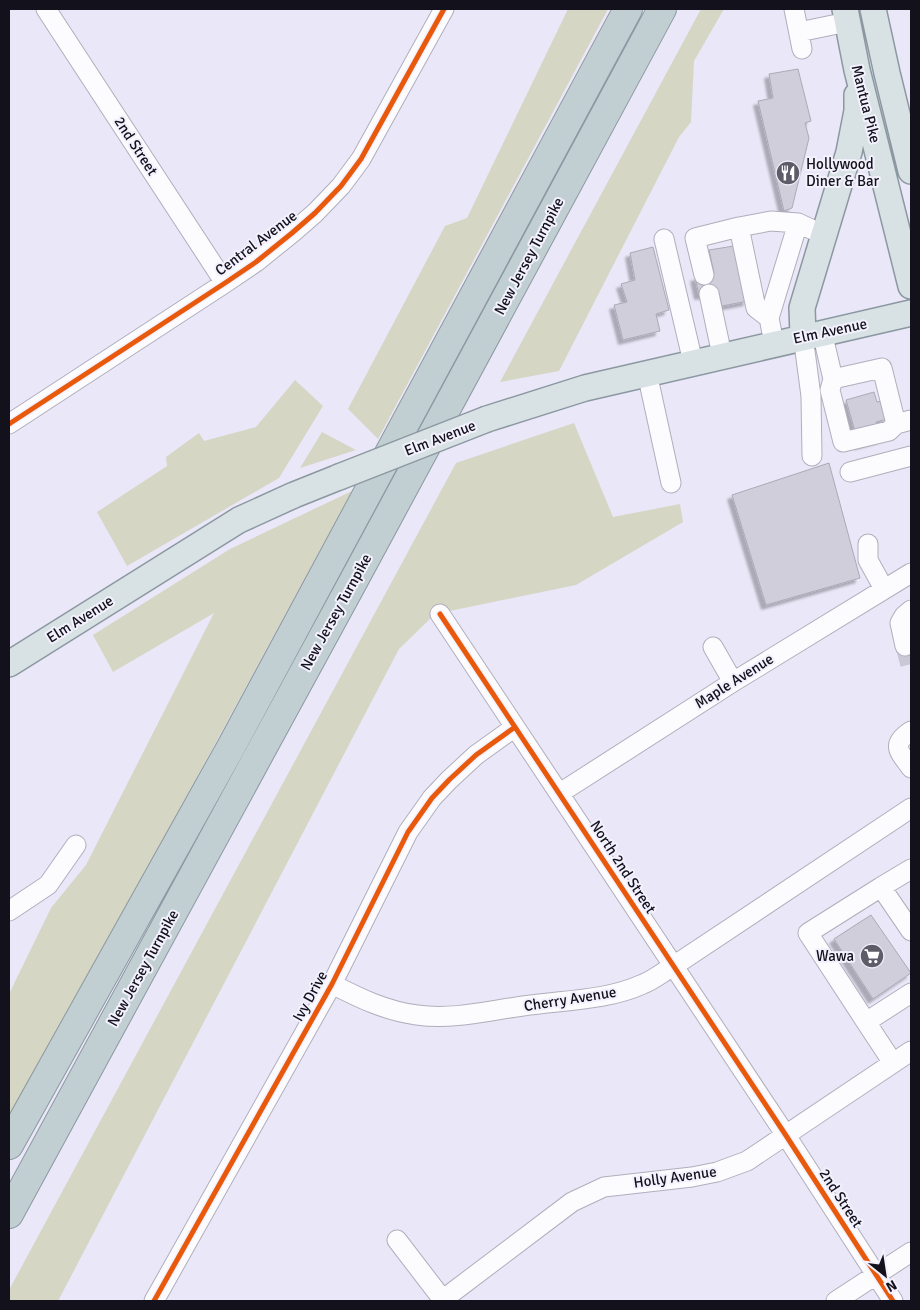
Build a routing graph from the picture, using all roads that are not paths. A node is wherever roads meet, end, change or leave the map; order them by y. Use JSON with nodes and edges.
{"nodes":[{"id":1,"x":46,"y":9,"type":"edge"},
{"id":2,"x":444,"y":9,"type":"edge"},
{"id":3,"x":628,"y":9,"type":"edge"},
{"id":4,"x":662,"y":9,"type":"edge"},
{"id":5,"x":873,"y":9,"type":"edge"},
{"id":6,"x":797,"y":10,"type":"edge"},
{"id":7,"x":846,"y":16,"type":"edge"},
{"id":8,"x":857,"y":70,"type":"junction"},
{"id":9,"x":911,"y":171,"type":"edge"},
{"id":10,"x":798,"y":224,"type":"junction"},
{"id":11,"x":740,"y":228,"type":"junction"},
{"id":12,"x":824,"y":235,"type":"junction"},
{"id":13,"x":664,"y":240,"type":"dead end"},
{"id":14,"x":704,"y":275,"type":"dead end"},
{"id":15,"x":225,"y":283,"type":"junction"},
{"id":16,"x":911,"y":286,"type":"edge"},
{"id":17,"x":708,"y":294,"type":"dead end"},
{"id":18,"x":911,"y":313,"type":"edge"},
{"id":19,"x":769,"y":318,"type":"junction"},
{"id":20,"x":813,"y":334,"type":"junction"},
{"id":21,"x":774,"y":343,"type":"junction"},
{"id":22,"x":722,"y":355,"type":"junction"},
{"id":23,"x":693,"y":362,"type":"junction"},
{"id":24,"x":647,"y":373,"type":"junction"},
{"id":25,"x":833,"y":379,"type":"junction"},
{"id":26,"x":904,"y":422,"type":"edge"},
{"id":27,"x":9,"y":424,"type":"edge"},
{"id":28,"x":812,"y":456,"type":"dead end"},
{"id":29,"x":911,"y":456,"type":"edge"},
{"id":30,"x":850,"y":472,"type":"dead end"},
{"id":31,"x":671,"y":483,"type":"dead end"},
{"id":32,"x":868,"y":544,"type":"dead end"},
{"id":33,"x":911,"y":573,"type":"edge"},
{"id":34,"x":884,"y":589,"type":"junction"},
{"id":35,"x":911,"y":610,"type":"edge"},
{"id":36,"x":440,"y":614,"type":"dead end"},
{"id":37,"x":906,"y":646,"type":"tunnel mouth"},
{"id":38,"x":713,"y":647,"type":"dead end"},
{"id":39,"x":9,"y":664,"type":"edge"},
{"id":40,"x":733,"y":682,"type":"junction"},
{"id":41,"x":515,"y":727,"type":"junction"},
{"id":42,"x":911,"y":732,"type":"edge"},
{"id":43,"x":911,"y":768,"type":"edge"},
{"id":44,"x":560,"y":793,"type":"junction"},
{"id":45,"x":911,"y":808,"type":"edge"},
{"id":46,"x":76,"y":845,"type":"dead end"},
{"id":47,"x":911,"y":868,"type":"edge"},
{"id":48,"x":881,"y":887,"type":"junction"},
{"id":49,"x":9,"y":911,"type":"edge"},
{"id":50,"x":911,"y":932,"type":"edge"},
{"id":51,"x":672,"y":967,"type":"junction"},
{"id":52,"x":332,"y":984,"type":"junction"},
{"id":53,"x":911,"y":993,"type":"edge"},
{"id":54,"x":866,"y":1022,"type":"junction"},
{"id":55,"x":911,"y":1051,"type":"edge"},
{"id":56,"x":893,"y":1063,"type":"junction"},
{"id":57,"x":784,"y":1134,"type":"junction"},
{"id":58,"x":9,"y":1145,"type":"edge"},
{"id":59,"x":9,"y":1214,"type":"edge"},
{"id":60,"x":398,"y":1240,"type":"dead end"},
{"id":61,"x":911,"y":1252,"type":"edge"},
{"id":62,"x":876,"y":1276,"type":"junction"},
{"id":63,"x":154,"y":1301,"type":"edge"},
{"id":64,"x":442,"y":1301,"type":"edge"},
{"id":65,"x":836,"y":1301,"type":"edge"},
{"id":66,"x":893,"y":1301,"type":"edge"}],
"edges":[{"from":1,"to":15,"type":"street","name":"2nd Street"},
{"from":2,"to":15,"type":"street","name":"Central Avenue"},
{"from":3,"to":58,"type":"highway","name":"New Jersey Turnpike"},
{"from":4,"to":59,"type":"highway","name":"New Jersey Turnpike"},
{"from":5,"to":9,"type":"main road","name":"Mantua Pike"},
{"from":6,"to":7,"type":"street"},
{"from":7,"to":8,"type":"main road","name":"Mantua Pike"},
{"from":8,"to":12,"type":"main road"},
{"from":8,"to":16,"type":"main road","name":"Mantua Pike"},
{"from":10,"to":11,"type":"street"},
{"from":10,"to":12,"type":"street"},
{"from":10,"to":19,"type":"street"},
{"from":11,"to":14,"type":"street"},
{"from":11,"to":19,"type":"street"},
{"from":12,"to":20,"type":"main road"},
{"from":13,"to":23,"type":"street"},
{"from":15,"to":27,"type":"street","name":"Central Avenue"},
{"from":17,"to":22,"type":"street"},
{"from":18,"to":20,"type":"main road","name":"Elm Avenue"},
{"from":19,"to":21,"type":"street"},
{"from":20,"to":21,"type":"main road","name":"Elm Avenue"},
{"from":20,"to":25,"type":"street"},
{"from":20,"to":28,"type":"street"},
{"from":21,"to":22,"type":"main road","name":"Elm Avenue"},
{"from":22,"to":23,"type":"main road","name":"Elm Avenue"},
{"from":23,"to":24,"type":"main road","name":"Elm Avenue"},
{"from":24,"to":31,"type":"street"},
{"from":24,"to":39,"type":"main road","name":"Elm Avenue","bridge":true},
{"from":25,"to":26,"type":"street"},
{"from":25,"to":26,"type":"street"},
{"from":29,"to":30,"type":"street"},
{"from":32,"to":34,"type":"street"},
{"from":33,"to":34,"type":"street","name":"Maple Avenue"},
{"from":34,"to":40,"type":"street","name":"Maple Avenue"},
{"from":35,"to":37,"type":"street"},
{"from":36,"to":41,"type":"street","name":"North 2nd Street"},
{"from":38,"to":40,"type":"street"},
{"from":40,"to":44,"type":"street","name":"Maple Avenue"},
{"from":41,"to":44,"type":"street","name":"North 2nd Street"},
{"from":41,"to":52,"type":"street","name":"Ivy Drive"},
{"from":42,"to":43,"type":"street"},
{"from":44,"to":51,"type":"street","name":"North 2nd Street"},
{"from":45,"to":51,"type":"street","name":"Cherry Avenue"},
{"from":46,"to":49,"type":"street"},
{"from":47,"to":48,"type":"street"},
{"from":48,"to":50,"type":"street"},
{"from":48,"to":54,"type":"street"},
{"from":51,"to":52,"type":"street","name":"Cherry Avenue"},
{"from":51,"to":57,"type":"street","name":"North 2nd Street"},
{"from":52,"to":63,"type":"street","name":"Ivy Drive"},
{"from":53,"to":54,"type":"street"},
{"from":54,"to":56,"type":"street"},
{"from":55,"to":56,"type":"street","name":"Holly Avenue"},
{"from":56,"to":57,"type":"street","name":"Holly Avenue"},
{"from":57,"to":62,"type":"street","name":"2nd Street"},
{"from":57,"to":64,"type":"street","name":"Holly Avenue"},
{"from":60,"to":64,"type":"street"},
{"from":61,"to":62,"type":"street"},
{"from":62,"to":65,"type":"street"},
{"from":62,"to":66,"type":"street","name":"2nd Street"}]}
